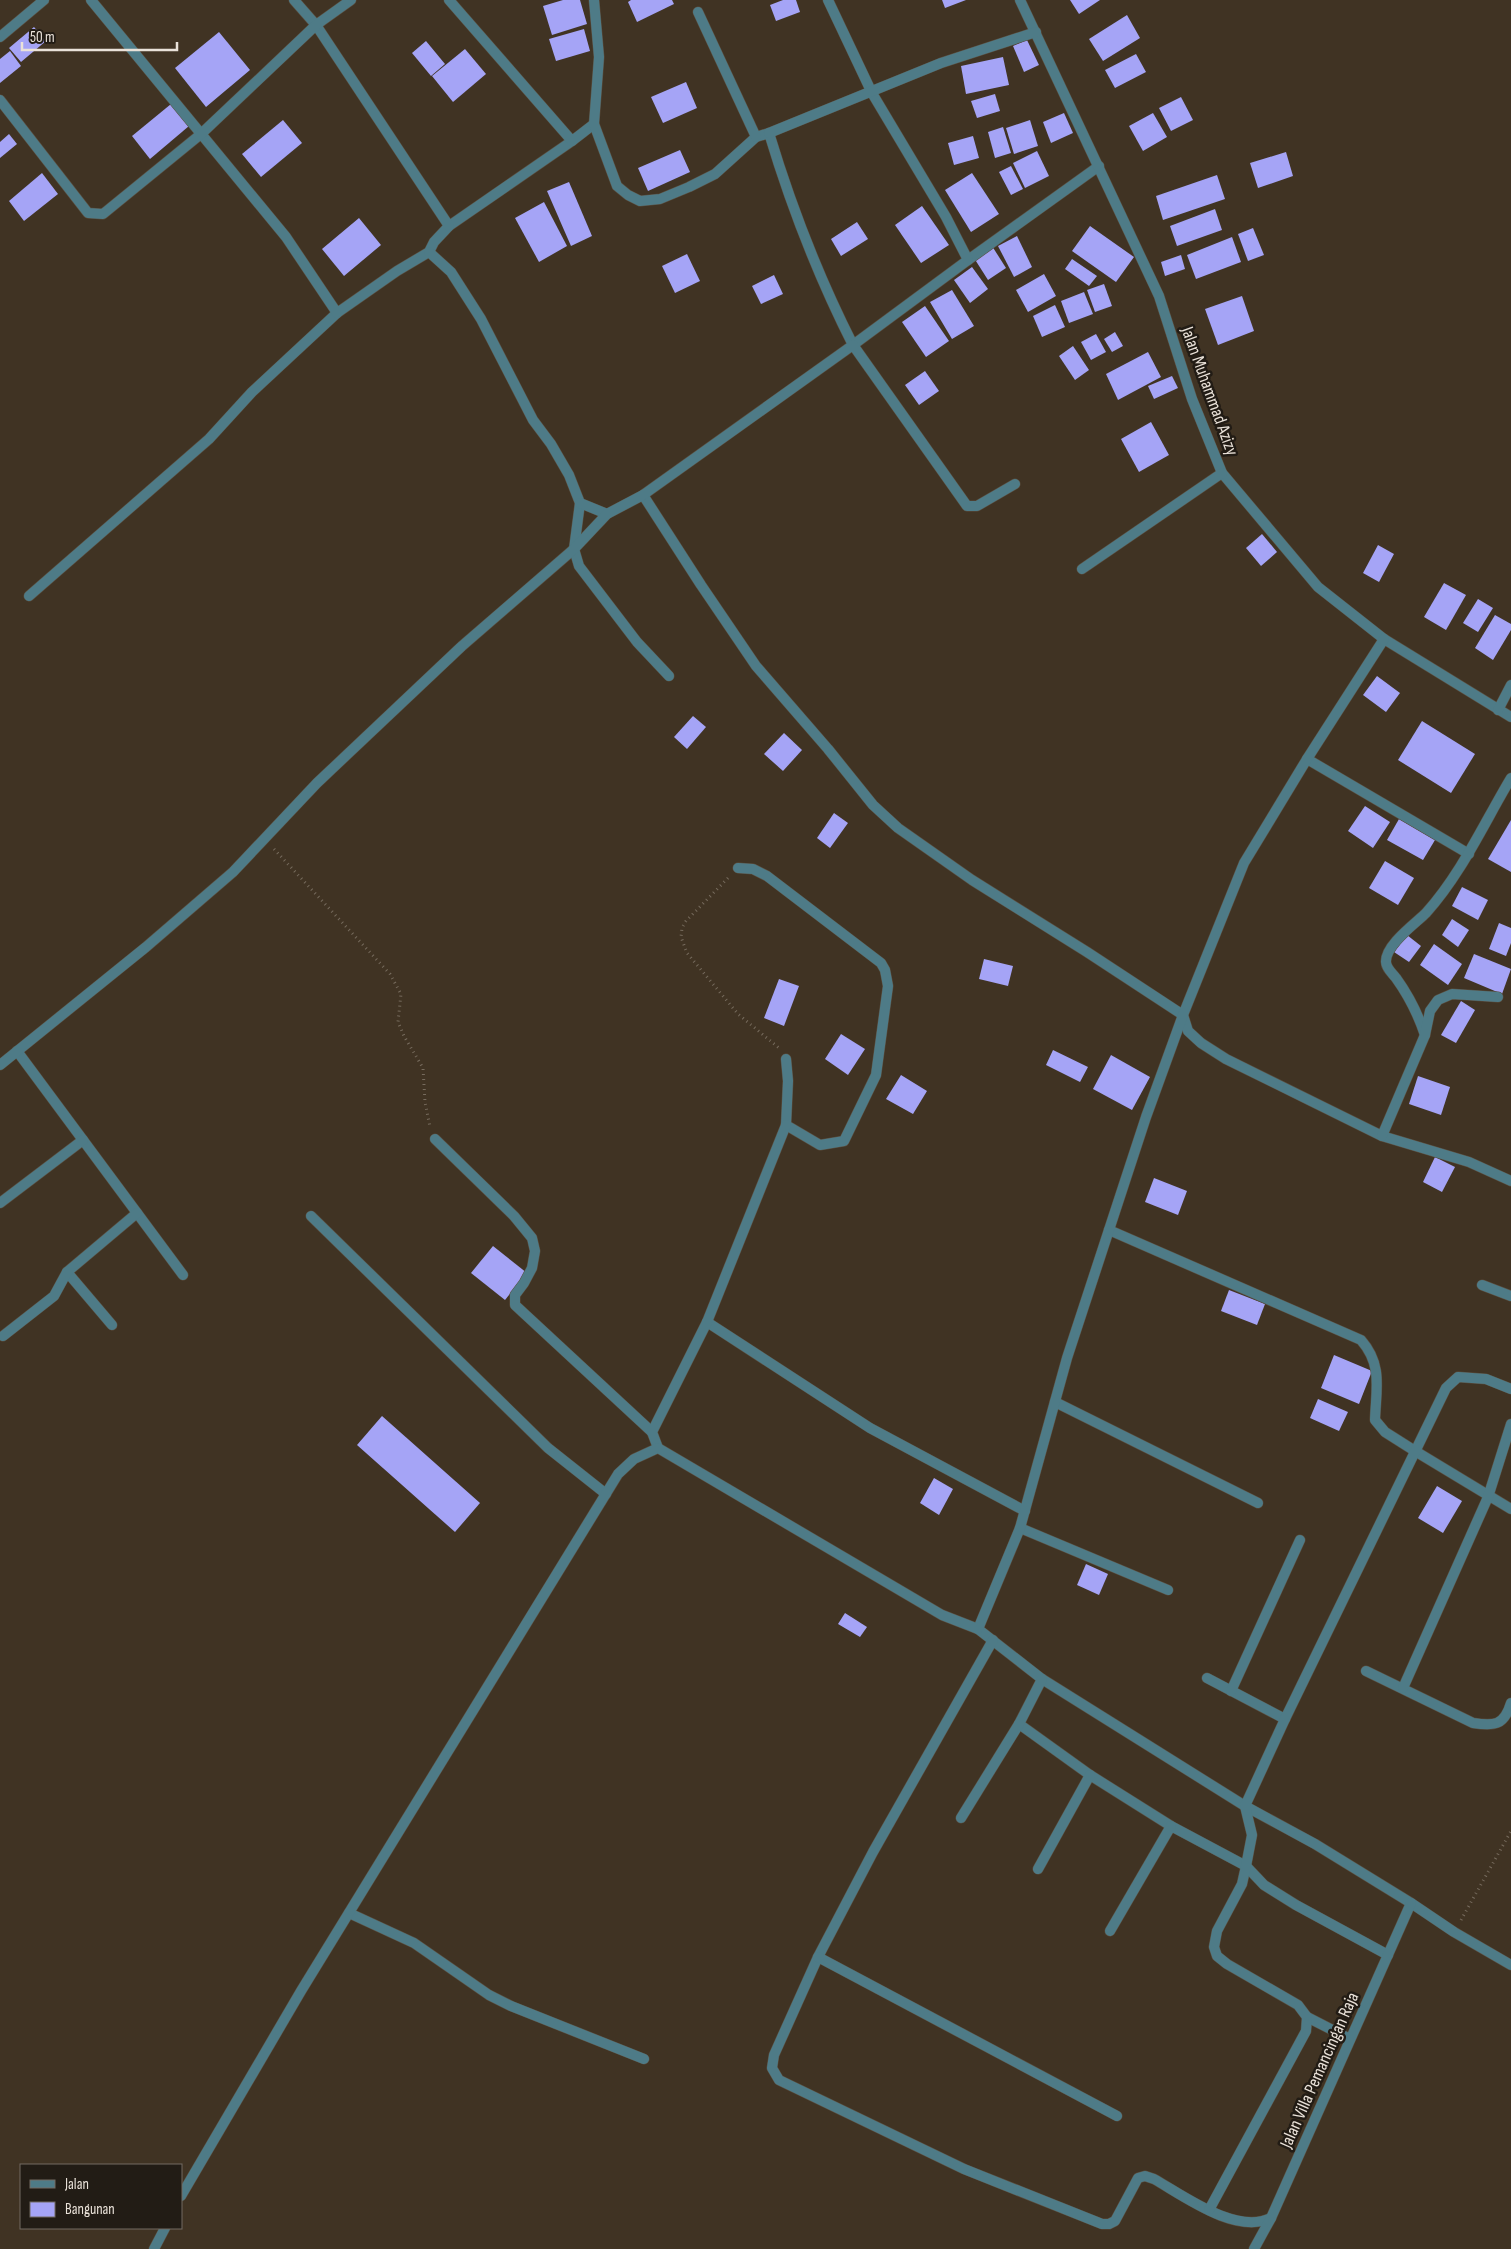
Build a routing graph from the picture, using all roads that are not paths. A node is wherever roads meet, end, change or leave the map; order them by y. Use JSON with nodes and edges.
{"nodes":[{"id":1,"x":44,"y":0,"type":"edge"},
{"id":2,"x":91,"y":0,"type":"edge"},
{"id":3,"x":294,"y":0,"type":"edge"},
{"id":4,"x":352,"y":0,"type":"edge"},
{"id":5,"x":449,"y":0,"type":"edge"},
{"id":6,"x":594,"y":0,"type":"edge"},
{"id":7,"x":828,"y":0,"type":"edge"},
{"id":8,"x":1020,"y":0,"type":"edge"},
{"id":9,"x":698,"y":12,"type":"dead end"},
{"id":10,"x":316,"y":25,"type":"junction"},
{"id":11,"x":1036,"y":32,"type":"junction"},
{"id":12,"x":0,"y":37,"type":"edge"},
{"id":13,"x":872,"y":93,"type":"junction"},
{"id":14,"x":0,"y":100,"type":"edge"},
{"id":15,"x":594,"y":124,"type":"junction"},
{"id":16,"x":769,"y":133,"type":"junction"},
{"id":17,"x":201,"y":134,"type":"junction"},
{"id":18,"x":756,"y":137,"type":"junction"},
{"id":19,"x":572,"y":141,"type":"junction"},
{"id":20,"x":1099,"y":166,"type":"junction"},
{"id":21,"x":448,"y":226,"type":"junction"},
{"id":22,"x":429,"y":252,"type":"junction"},
{"id":23,"x":968,"y":260,"type":"junction"},
{"id":24,"x":337,"y":313,"type":"junction"},
{"id":25,"x":854,"y":345,"type":"junction"},
{"id":26,"x":1222,"y":473,"type":"junction"},
{"id":27,"x":1016,"y":484,"type":"dead end"},
{"id":28,"x":643,"y":495,"type":"junction"},
{"id":29,"x":580,"y":503,"type":"junction"},
{"id":30,"x":607,"y":514,"type":"junction"},
{"id":31,"x":574,"y":549,"type":"junction"},
{"id":32,"x":1082,"y":569,"type":"dead end"},
{"id":33,"x":29,"y":596,"type":"dead end"},
{"id":34,"x":1384,"y":639,"type":"junction"},
{"id":35,"x":669,"y":676,"type":"dead end"},
{"id":36,"x":1511,"y":685,"type":"edge"},
{"id":37,"x":1498,"y":710,"type":"junction"},
{"id":38,"x":1511,"y":717,"type":"edge"},
{"id":39,"x":1307,"y":758,"type":"junction"},
{"id":40,"x":1511,"y":778,"type":"edge"},
{"id":41,"x":1469,"y":854,"type":"junction"},
{"id":42,"x":738,"y":868,"type":"road end"},
{"id":43,"x":1498,"y":997,"type":"dead end"},
{"id":44,"x":1182,"y":1015,"type":"junction"},
{"id":45,"x":1425,"y":1035,"type":"junction"},
{"id":46,"x":17,"y":1051,"type":"junction"},
{"id":47,"x":786,"y":1059,"type":"road end"},
{"id":48,"x":0,"y":1065,"type":"edge"},
{"id":49,"x":786,"y":1125,"type":"junction"},
{"id":50,"x":1382,"y":1136,"type":"junction"},
{"id":51,"x":435,"y":1139,"type":"road end"},
{"id":52,"x":83,"y":1140,"type":"junction"},
{"id":53,"x":1511,"y":1181,"type":"edge"},
{"id":54,"x":0,"y":1203,"type":"edge"},
{"id":55,"x":137,"y":1213,"type":"junction"},
{"id":56,"x":311,"y":1216,"type":"dead end"},
{"id":57,"x":1109,"y":1230,"type":"junction"},
{"id":58,"x":67,"y":1272,"type":"junction"},
{"id":59,"x":184,"y":1275,"type":"dead end"},
{"id":60,"x":1482,"y":1285,"type":"dead end"},
{"id":61,"x":1511,"y":1296,"type":"edge"},
{"id":62,"x":707,"y":1322,"type":"junction"},
{"id":63,"x":112,"y":1325,"type":"dead end"},
{"id":64,"x":3,"y":1336,"type":"dead end"},
{"id":65,"x":1511,"y":1389,"type":"edge"},
{"id":66,"x":1055,"y":1402,"type":"junction"},
{"id":67,"x":1511,"y":1424,"type":"edge"},
{"id":68,"x":652,"y":1432,"type":"junction"},
{"id":69,"x":658,"y":1448,"type":"junction"},
{"id":70,"x":1414,"y":1451,"type":"junction"},
{"id":71,"x":606,"y":1494,"type":"junction"},
{"id":72,"x":1488,"y":1497,"type":"junction"},
{"id":73,"x":1258,"y":1503,"type":"dead end"},
{"id":74,"x":1511,"y":1509,"type":"edge"},
{"id":75,"x":1025,"y":1511,"type":"junction"},
{"id":76,"x":1020,"y":1528,"type":"junction"},
{"id":77,"x":1300,"y":1540,"type":"dead end"},
{"id":78,"x":1168,"y":1590,"type":"dead end"},
{"id":79,"x":978,"y":1629,"type":"junction"},
{"id":80,"x":993,"y":1640,"type":"junction"},
{"id":81,"x":1366,"y":1671,"type":"dead end"},
{"id":82,"x":1207,"y":1678,"type":"dead end"},
{"id":83,"x":1042,"y":1679,"type":"junction"},
{"id":84,"x":1403,"y":1688,"type":"junction"},
{"id":85,"x":1231,"y":1691,"type":"junction"},
{"id":86,"x":1511,"y":1704,"type":"edge"},
{"id":87,"x":1285,"y":1719,"type":"junction"},
{"id":88,"x":1019,"y":1724,"type":"junction"},
{"id":89,"x":1090,"y":1775,"type":"junction"},
{"id":90,"x":1245,"y":1806,"type":"junction"},
{"id":91,"x":961,"y":1818,"type":"dead end"},
{"id":92,"x":1170,"y":1826,"type":"junction"},
{"id":93,"x":1246,"y":1866,"type":"junction"},
{"id":94,"x":1038,"y":1869,"type":"dead end"},
{"id":95,"x":1411,"y":1902,"type":"junction"},
{"id":96,"x":349,"y":1913,"type":"junction"},
{"id":97,"x":1110,"y":1931,"type":"dead end"},
{"id":98,"x":1388,"y":1955,"type":"junction"},
{"id":99,"x":818,"y":1957,"type":"junction"},
{"id":100,"x":1511,"y":1965,"type":"edge"},
{"id":101,"x":1307,"y":2017,"type":"junction"},
{"id":102,"x":1350,"y":2039,"type":"junction"},
{"id":103,"x":644,"y":2059,"type":"dead end"},
{"id":104,"x":1117,"y":2116,"type":"dead end"},
{"id":105,"x":182,"y":2194,"type":"edge"},
{"id":106,"x":1209,"y":2210,"type":"junction"},
{"id":107,"x":1270,"y":2218,"type":"junction"},
{"id":108,"x":164,"y":2229,"type":"edge"},
{"id":109,"x":154,"y":2249,"type":"edge"},
{"id":110,"x":1254,"y":2249,"type":"edge"}],
"edges":[{"from":1,"to":12,"type":"street"},
{"from":2,"to":17,"type":"street"},
{"from":3,"to":10,"type":"street"},
{"from":4,"to":10,"type":"street"},
{"from":5,"to":19,"type":"street"},
{"from":6,"to":15,"type":"street"},
{"from":7,"to":13,"type":"street"},
{"from":8,"to":11,"type":"street","name":"Jalan Muhammad Azizy"},
{"from":9,"to":18,"type":"street"},
{"from":10,"to":17,"type":"street"},
{"from":10,"to":21,"type":"street"},
{"from":11,"to":13,"type":"street"},
{"from":11,"to":20,"type":"street","name":"Jalan Muhammad Azizy"},
{"from":13,"to":16,"type":"street"},
{"from":13,"to":23,"type":"street"},
{"from":14,"to":17,"type":"street"},
{"from":15,"to":18,"type":"street"},
{"from":15,"to":19,"type":"street"},
{"from":16,"to":18,"type":"street"},
{"from":16,"to":25,"type":"street"},
{"from":17,"to":24,"type":"street"},
{"from":19,"to":21,"type":"street"},
{"from":20,"to":23,"type":"street"},
{"from":20,"to":26,"type":"street","name":"Jalan Muhammad Azizy"},
{"from":21,"to":22,"type":"street"},
{"from":22,"to":24,"type":"street"},
{"from":22,"to":29,"type":"street"},
{"from":23,"to":25,"type":"street"},
{"from":24,"to":33,"type":"street"},
{"from":25,"to":27,"type":"street"},
{"from":25,"to":28,"type":"street"},
{"from":26,"to":32,"type":"street"},
{"from":26,"to":34,"type":"street","name":"Jalan Muhammad Azizy"},
{"from":28,"to":30,"type":"street"},
{"from":28,"to":44,"type":"street"},
{"from":29,"to":30,"type":"street"},
{"from":29,"to":31,"type":"street"},
{"from":30,"to":31,"type":"street"},
{"from":31,"to":35,"type":"street"},
{"from":31,"to":46,"type":"street"},
{"from":34,"to":37,"type":"street","name":"Jalan Muhammad Azizy"},
{"from":34,"to":39,"type":"street"},
{"from":36,"to":37,"type":"street"},
{"from":37,"to":38,"type":"street","name":"Jalan Muhammad Azizy"},
{"from":39,"to":41,"type":"street"},
{"from":39,"to":44,"type":"street"},
{"from":40,"to":41,"type":"street"},
{"from":41,"to":45,"type":"street"},
{"from":42,"to":49,"type":"street"},
{"from":43,"to":45,"type":"street"},
{"from":44,"to":50,"type":"street"},
{"from":44,"to":57,"type":"street"},
{"from":45,"to":50,"type":"street"},
{"from":46,"to":48,"type":"street"},
{"from":46,"to":52,"type":"street"},
{"from":47,"to":49,"type":"street"},
{"from":49,"to":62,"type":"street"},
{"from":50,"to":53,"type":"street"},
{"from":51,"to":68,"type":"street"},
{"from":52,"to":54,"type":"street"},
{"from":52,"to":55,"type":"street"},
{"from":55,"to":58,"type":"street"},
{"from":55,"to":59,"type":"street"},
{"from":56,"to":71,"type":"street"},
{"from":57,"to":66,"type":"street"},
{"from":57,"to":70,"type":"street"},
{"from":58,"to":63,"type":"street"},
{"from":58,"to":64,"type":"street"},
{"from":60,"to":61,"type":"street"},
{"from":62,"to":68,"type":"street"},
{"from":62,"to":75,"type":"street"},
{"from":65,"to":70,"type":"street"},
{"from":66,"to":73,"type":"street"},
{"from":66,"to":75,"type":"street"},
{"from":67,"to":72,"type":"street"},
{"from":68,"to":69,"type":"street"},
{"from":69,"to":71,"type":"street"},
{"from":69,"to":79,"type":"street"},
{"from":70,"to":72,"type":"street"},
{"from":70,"to":87,"type":"street"},
{"from":71,"to":96,"type":"street"},
{"from":72,"to":74,"type":"street"},
{"from":72,"to":84,"type":"street"},
{"from":75,"to":76,"type":"street"},
{"from":76,"to":78,"type":"street"},
{"from":76,"to":79,"type":"street"},
{"from":77,"to":85,"type":"street"},
{"from":79,"to":80,"type":"street"},
{"from":80,"to":83,"type":"street"},
{"from":80,"to":99,"type":"street"},
{"from":81,"to":84,"type":"street"},
{"from":82,"to":85,"type":"street"},
{"from":83,"to":88,"type":"street"},
{"from":83,"to":90,"type":"street"},
{"from":84,"to":86,"type":"street"},
{"from":85,"to":87,"type":"street"},
{"from":87,"to":90,"type":"street"},
{"from":88,"to":89,"type":"street"},
{"from":88,"to":91,"type":"street"},
{"from":89,"to":92,"type":"street"},
{"from":89,"to":94,"type":"street"},
{"from":90,"to":93,"type":"street"},
{"from":90,"to":95,"type":"street"},
{"from":92,"to":93,"type":"street"},
{"from":92,"to":97,"type":"street"},
{"from":93,"to":98,"type":"street"},
{"from":93,"to":101,"type":"street"},
{"from":95,"to":98,"type":"street","name":"Jalan Villa Pemancingan Raja"},
{"from":95,"to":100,"type":"street"},
{"from":96,"to":103,"type":"street"},
{"from":96,"to":105,"type":"street"},
{"from":98,"to":102,"type":"street","name":"Jalan Villa Pemancingan Raja"},
{"from":99,"to":104,"type":"street"},
{"from":99,"to":106,"type":"street"},
{"from":101,"to":102,"type":"street"},
{"from":101,"to":106,"type":"street"},
{"from":102,"to":107,"type":"street","name":"Jalan Villa Pemancingan Raja"},
{"from":106,"to":107,"type":"street"},
{"from":107,"to":110,"type":"street","name":"Jalan Villa Pemancingan Raja"},
{"from":108,"to":109,"type":"street"}]}
